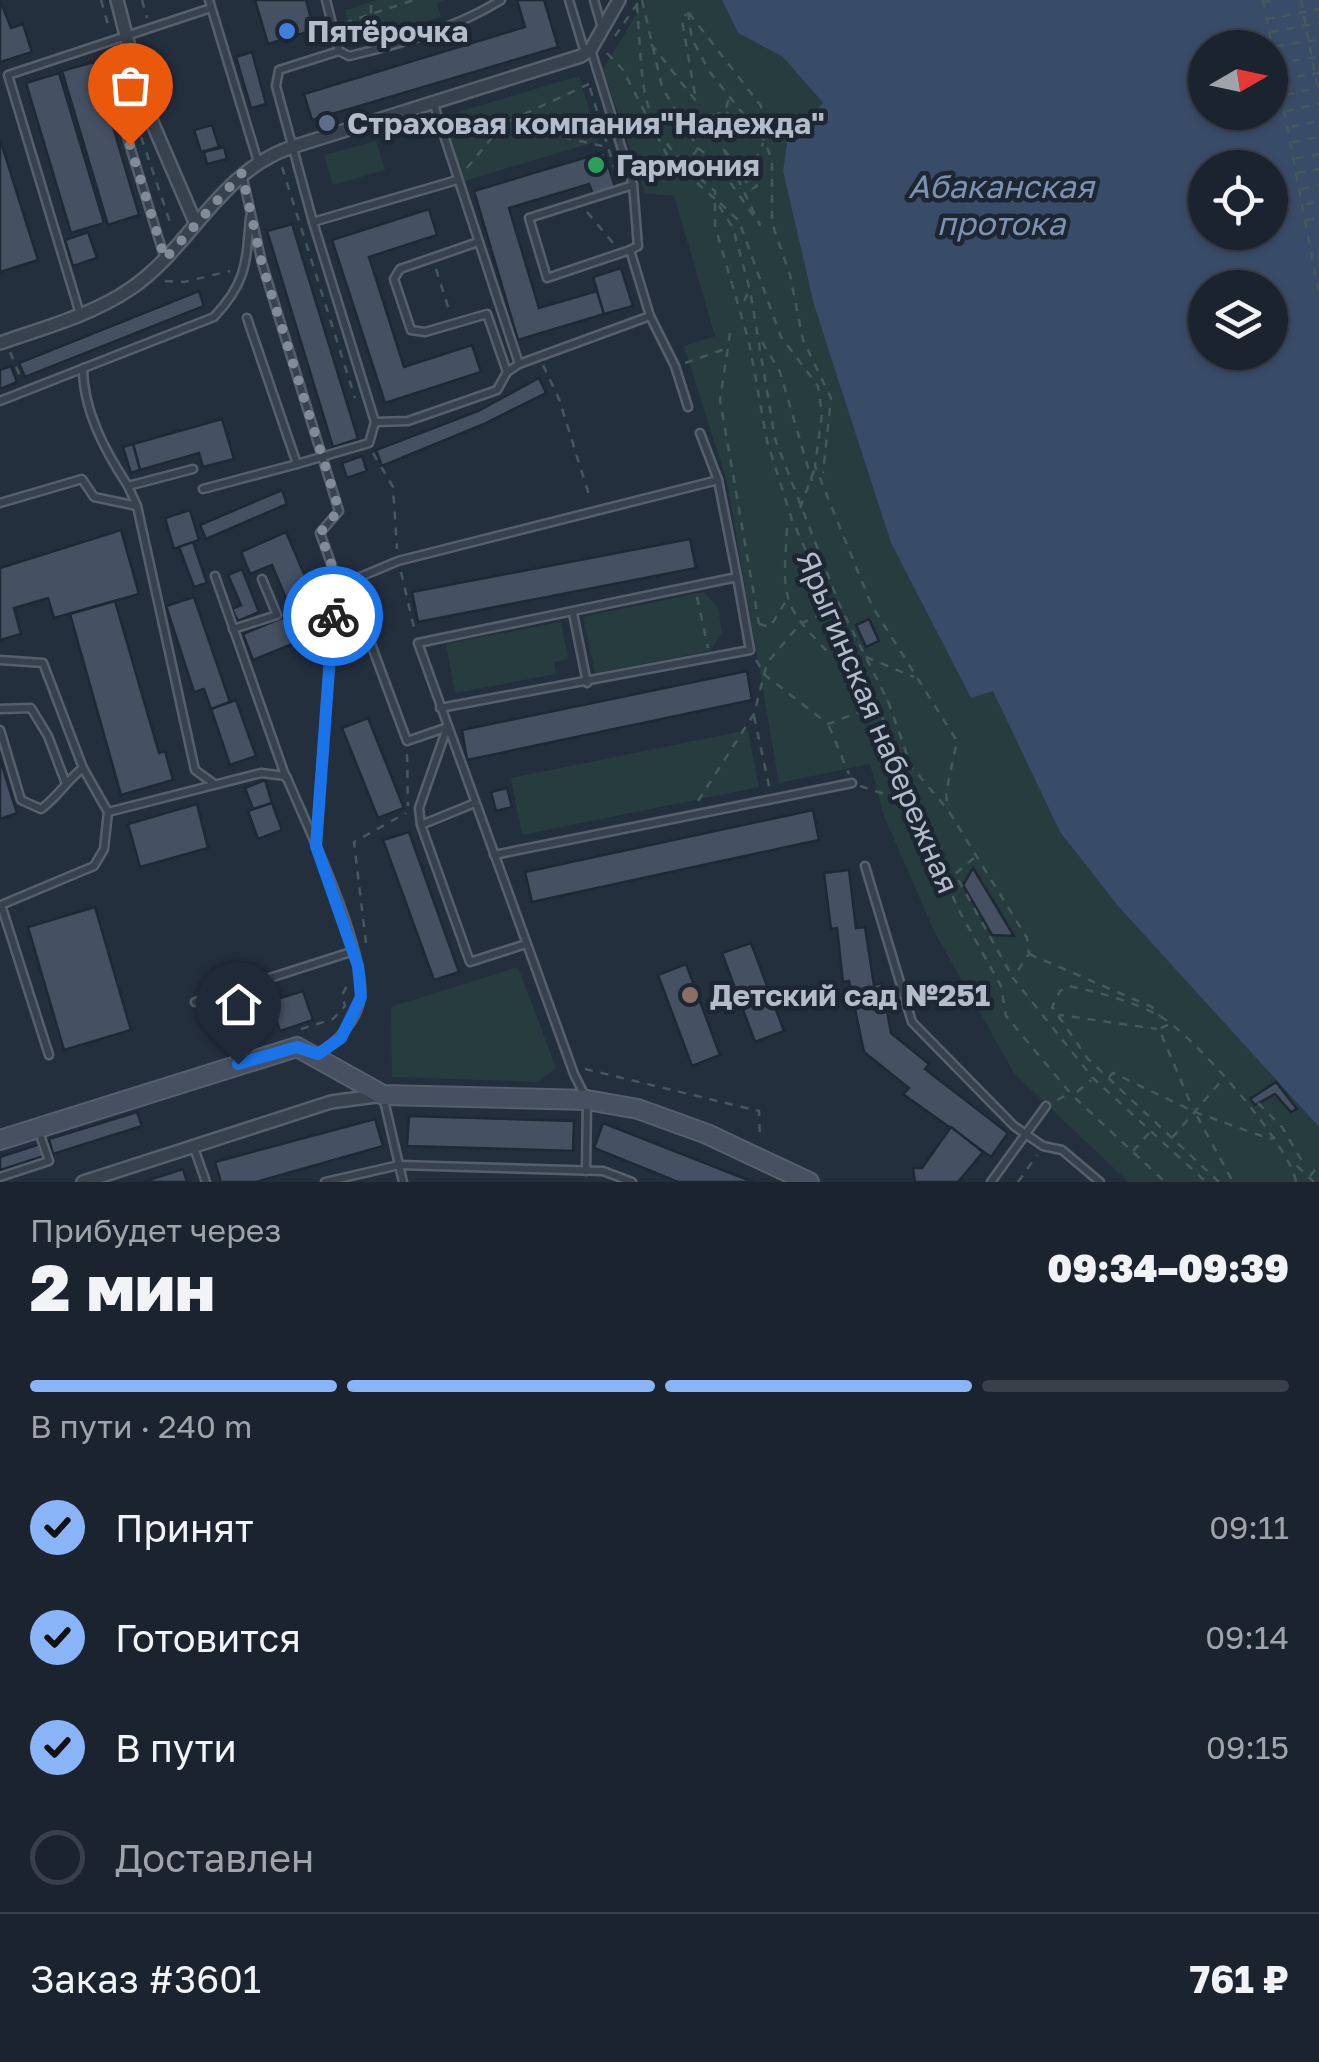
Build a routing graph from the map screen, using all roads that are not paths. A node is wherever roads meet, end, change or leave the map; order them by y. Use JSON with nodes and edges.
{"nodes":[{"id":1,"x":116,"y":0,"type":"edge"},
{"id":2,"x":326,"y":0,"type":"edge"},
{"id":3,"x":500,"y":0,"type":"edge"},
{"id":4,"x":569,"y":0,"type":"edge"},
{"id":5,"x":594,"y":0,"type":"edge"},
{"id":6,"x":619,"y":0,"type":"edge"},
{"id":7,"x":210,"y":4,"type":"edge"},
{"id":8,"x":602,"y":29,"type":"junction"},
{"id":9,"x":125,"y":33,"type":"junction"},
{"id":10,"x":339,"y":50,"type":"junction"},
{"id":11,"x":586,"y":53,"type":"junction"},
{"id":12,"x":105,"y":66,"type":"dead end"},
{"id":13,"x":4,"y":76,"type":"edge"},
{"id":14,"x":434,"y":105,"type":"junction"},
{"id":15,"x":292,"y":147,"type":"junction"},
{"id":16,"x":258,"y":162,"type":"junction"},
{"id":17,"x":242,"y":173,"type":"junction"},
{"id":18,"x":457,"y":180,"type":"junction"},
{"id":19,"x":632,"y":186,"type":"junction"},
{"id":20,"x":251,"y":211,"type":"junction"},
{"id":21,"x":195,"y":222,"type":"junction"},
{"id":22,"x":314,"y":222,"type":"junction"},
{"id":23,"x":478,"y":242,"type":"junction"},
{"id":24,"x":626,"y":252,"type":"junction"},
{"id":25,"x":165,"y":259,"type":"junction"},
{"id":26,"x":80,"y":314,"type":"junction"},
{"id":27,"x":650,"y":316,"type":"junction"},
{"id":28,"x":247,"y":318,"type":"dead end"},
{"id":29,"x":5,"y":347,"type":"edge"},
{"id":30,"x":519,"y":364,"type":"junction"},
{"id":31,"x":83,"y":368,"type":"junction"},
{"id":32,"x":507,"y":372,"type":"junction"},
{"id":33,"x":0,"y":401,"type":"edge"},
{"id":34,"x":688,"y":407,"type":"dead end"},
{"id":35,"x":375,"y":422,"type":"junction"},
{"id":36,"x":700,"y":433,"type":"dead end"},
{"id":37,"x":322,"y":456,"type":"junction"},
{"id":38,"x":297,"y":464,"type":"junction"},
{"id":39,"x":193,"y":469,"type":"dead end"},
{"id":40,"x":718,"y":480,"type":"junction"},
{"id":41,"x":128,"y":486,"type":"junction"},
{"id":42,"x":203,"y":489,"type":"dead end"},
{"id":43,"x":0,"y":503,"type":"edge"},
{"id":44,"x":136,"y":506,"type":"junction"},
{"id":45,"x":214,"y":576,"type":"dead end"},
{"id":46,"x":737,"y":577,"type":"junction"},
{"id":47,"x":262,"y":579,"type":"dead end"},
{"id":48,"x":573,"y":612,"type":"junction"},
{"id":49,"x":233,"y":629,"type":"junction"},
{"id":50,"x":0,"y":660,"type":"edge"},
{"id":51,"x":587,"y":684,"type":"junction"},
{"id":52,"x":440,"y":708,"type":"junction"},
{"id":53,"x":0,"y":709,"type":"edge"},
{"id":54,"x":448,"y":727,"type":"junction"},
{"id":55,"x":0,"y":730,"type":"edge"},
{"id":56,"x":83,"y":768,"type":"junction"},
{"id":57,"x":286,"y":776,"type":"junction"},
{"id":58,"x":65,"y":781,"type":"junction"},
{"id":59,"x":852,"y":783,"type":"road end"},
{"id":60,"x":214,"y":784,"type":"junction"},
{"id":61,"x":475,"y":803,"type":"junction"},
{"id":62,"x":108,"y":812,"type":"junction"},
{"id":63,"x":421,"y":826,"type":"junction"},
{"id":64,"x":316,"y":846,"type":"junction"},
{"id":65,"x":494,"y":856,"type":"junction"},
{"id":66,"x":865,"y":866,"type":"dead end"},
{"id":67,"x":526,"y":944,"type":"junction"},
{"id":68,"x":354,"y":951,"type":"junction"},
{"id":69,"x":195,"y":1002,"type":"dead end"},
{"id":70,"x":318,"y":1054,"type":"junction"},
{"id":71,"x":49,"y":1055,"type":"dead end"},
{"id":72,"x":383,"y":1095,"type":"junction"},
{"id":73,"x":587,"y":1100,"type":"junction"},
{"id":74,"x":1046,"y":1106,"type":"dead end"},
{"id":75,"x":38,"y":1128,"type":"junction"},
{"id":76,"x":1027,"y":1134,"type":"junction"},
{"id":77,"x":0,"y":1140,"type":"edge"},
{"id":78,"x":193,"y":1145,"type":"junction"},
{"id":79,"x":400,"y":1165,"type":"junction"},
{"id":80,"x":586,"y":1171,"type":"junction"},
{"id":81,"x":0,"y":1177,"type":"edge"},
{"id":82,"x":83,"y":1182,"type":"edge"},
{"id":83,"x":206,"y":1182,"type":"edge"},
{"id":84,"x":324,"y":1182,"type":"edge"},
{"id":85,"x":403,"y":1182,"type":"edge"},
{"id":86,"x":632,"y":1182,"type":"edge"},
{"id":87,"x":809,"y":1182,"type":"edge"},
{"id":88,"x":991,"y":1182,"type":"edge"},
{"id":89,"x":1100,"y":1182,"type":"edge"}],
"edges":[{"from":1,"to":9,"type":"street"},
{"from":2,"to":10,"type":"lane"},
{"from":3,"to":10,"type":"lane"},
{"from":4,"to":11,"type":"lane"},
{"from":5,"to":8,"type":"lane"},
{"from":6,"to":8,"type":"street"},
{"from":7,"to":9,"type":"lane"},
{"from":7,"to":16,"type":"lane"},
{"from":8,"to":11,"type":"street"},
{"from":9,"to":13,"type":"lane"},
{"from":9,"to":21,"type":"street"},
{"from":10,"to":15,"type":"lane"},
{"from":11,"to":14,"type":"street"},
{"from":11,"to":19,"type":"lane"},
{"from":12,"to":25,"type":"lane"},
{"from":13,"to":26,"type":"lane"},
{"from":14,"to":15,"type":"street"},
{"from":14,"to":18,"type":"lane"},
{"from":15,"to":16,"type":"street"},
{"from":15,"to":22,"type":"lane"},
{"from":16,"to":17,"type":"street"},
{"from":17,"to":20,"type":"lane"},
{"from":17,"to":21,"type":"street"},
{"from":18,"to":22,"type":"lane"},
{"from":18,"to":23,"type":"lane"},
{"from":19,"to":24,"type":"lane"},
{"from":19,"to":24,"type":"lane"},
{"from":20,"to":31,"type":"lane"},
{"from":20,"to":37,"type":"lane"},
{"from":21,"to":25,"type":"street"},
{"from":22,"to":35,"type":"lane"},
{"from":23,"to":30,"type":"lane"},
{"from":23,"to":32,"type":"lane"},
{"from":24,"to":27,"type":"lane"},
{"from":25,"to":26,"type":"street"},
{"from":26,"to":29,"type":"street"},
{"from":27,"to":30,"type":"lane"},
{"from":27,"to":34,"type":"lane"},
{"from":28,"to":38,"type":"lane"},
{"from":30,"to":32,"type":"lane"},
{"from":31,"to":33,"type":"lane"},
{"from":31,"to":41,"type":"lane"},
{"from":32,"to":35,"type":"lane"},
{"from":35,"to":37,"type":"lane"},
{"from":36,"to":40,"type":"lane"},
{"from":37,"to":38,"type":"lane"},
{"from":37,"to":64,"type":"lane"},
{"from":38,"to":42,"type":"lane"},
{"from":39,"to":41,"type":"lane"},
{"from":40,"to":46,"type":"lane"},
{"from":40,"to":54,"type":"lane"},
{"from":41,"to":44,"type":"lane"},
{"from":43,"to":44,"type":"lane"},
{"from":44,"to":60,"type":"lane"},
{"from":45,"to":49,"type":"lane"},
{"from":46,"to":48,"type":"lane"},
{"from":46,"to":51,"type":"lane"},
{"from":47,"to":49,"type":"lane"},
{"from":48,"to":51,"type":"lane"},
{"from":48,"to":52,"type":"lane"},
{"from":49,"to":57,"type":"lane"},
{"from":50,"to":56,"type":"lane"},
{"from":51,"to":52,"type":"lane"},
{"from":52,"to":54,"type":"lane"},
{"from":53,"to":58,"type":"lane"},
{"from":54,"to":61,"type":"lane"},
{"from":54,"to":63,"type":"lane"},
{"from":55,"to":58,"type":"lane"},
{"from":56,"to":58,"type":"lane"},
{"from":56,"to":62,"type":"lane"},
{"from":57,"to":60,"type":"lane"},
{"from":57,"to":64,"type":"lane"},
{"from":59,"to":65,"type":"lane"},
{"from":60,"to":62,"type":"lane"},
{"from":61,"to":63,"type":"lane"},
{"from":61,"to":65,"type":"lane"},
{"from":62,"to":71,"type":"lane"},
{"from":63,"to":67,"type":"lane"},
{"from":64,"to":68,"type":"lane"},
{"from":65,"to":67,"type":"lane"},
{"from":66,"to":76,"type":"lane"},
{"from":67,"to":73,"type":"lane"},
{"from":68,"to":69,"type":"lane"},
{"from":68,"to":70,"type":"lane"},
{"from":70,"to":72,"type":"main road"},
{"from":70,"to":75,"type":"main road"},
{"from":72,"to":73,"type":"main road"},
{"from":72,"to":78,"type":"street"},
{"from":72,"to":79,"type":"lane"},
{"from":73,"to":80,"type":"lane"},
{"from":73,"to":87,"type":"main road"},
{"from":74,"to":76,"type":"lane"},
{"from":75,"to":77,"type":"main road"},
{"from":75,"to":81,"type":"lane"},
{"from":76,"to":88,"type":"lane"},
{"from":76,"to":89,"type":"lane"},
{"from":78,"to":82,"type":"street"},
{"from":78,"to":83,"type":"lane"},
{"from":79,"to":80,"type":"lane"},
{"from":79,"to":84,"type":"lane"},
{"from":79,"to":85,"type":"lane"},
{"from":80,"to":86,"type":"lane"}]}
